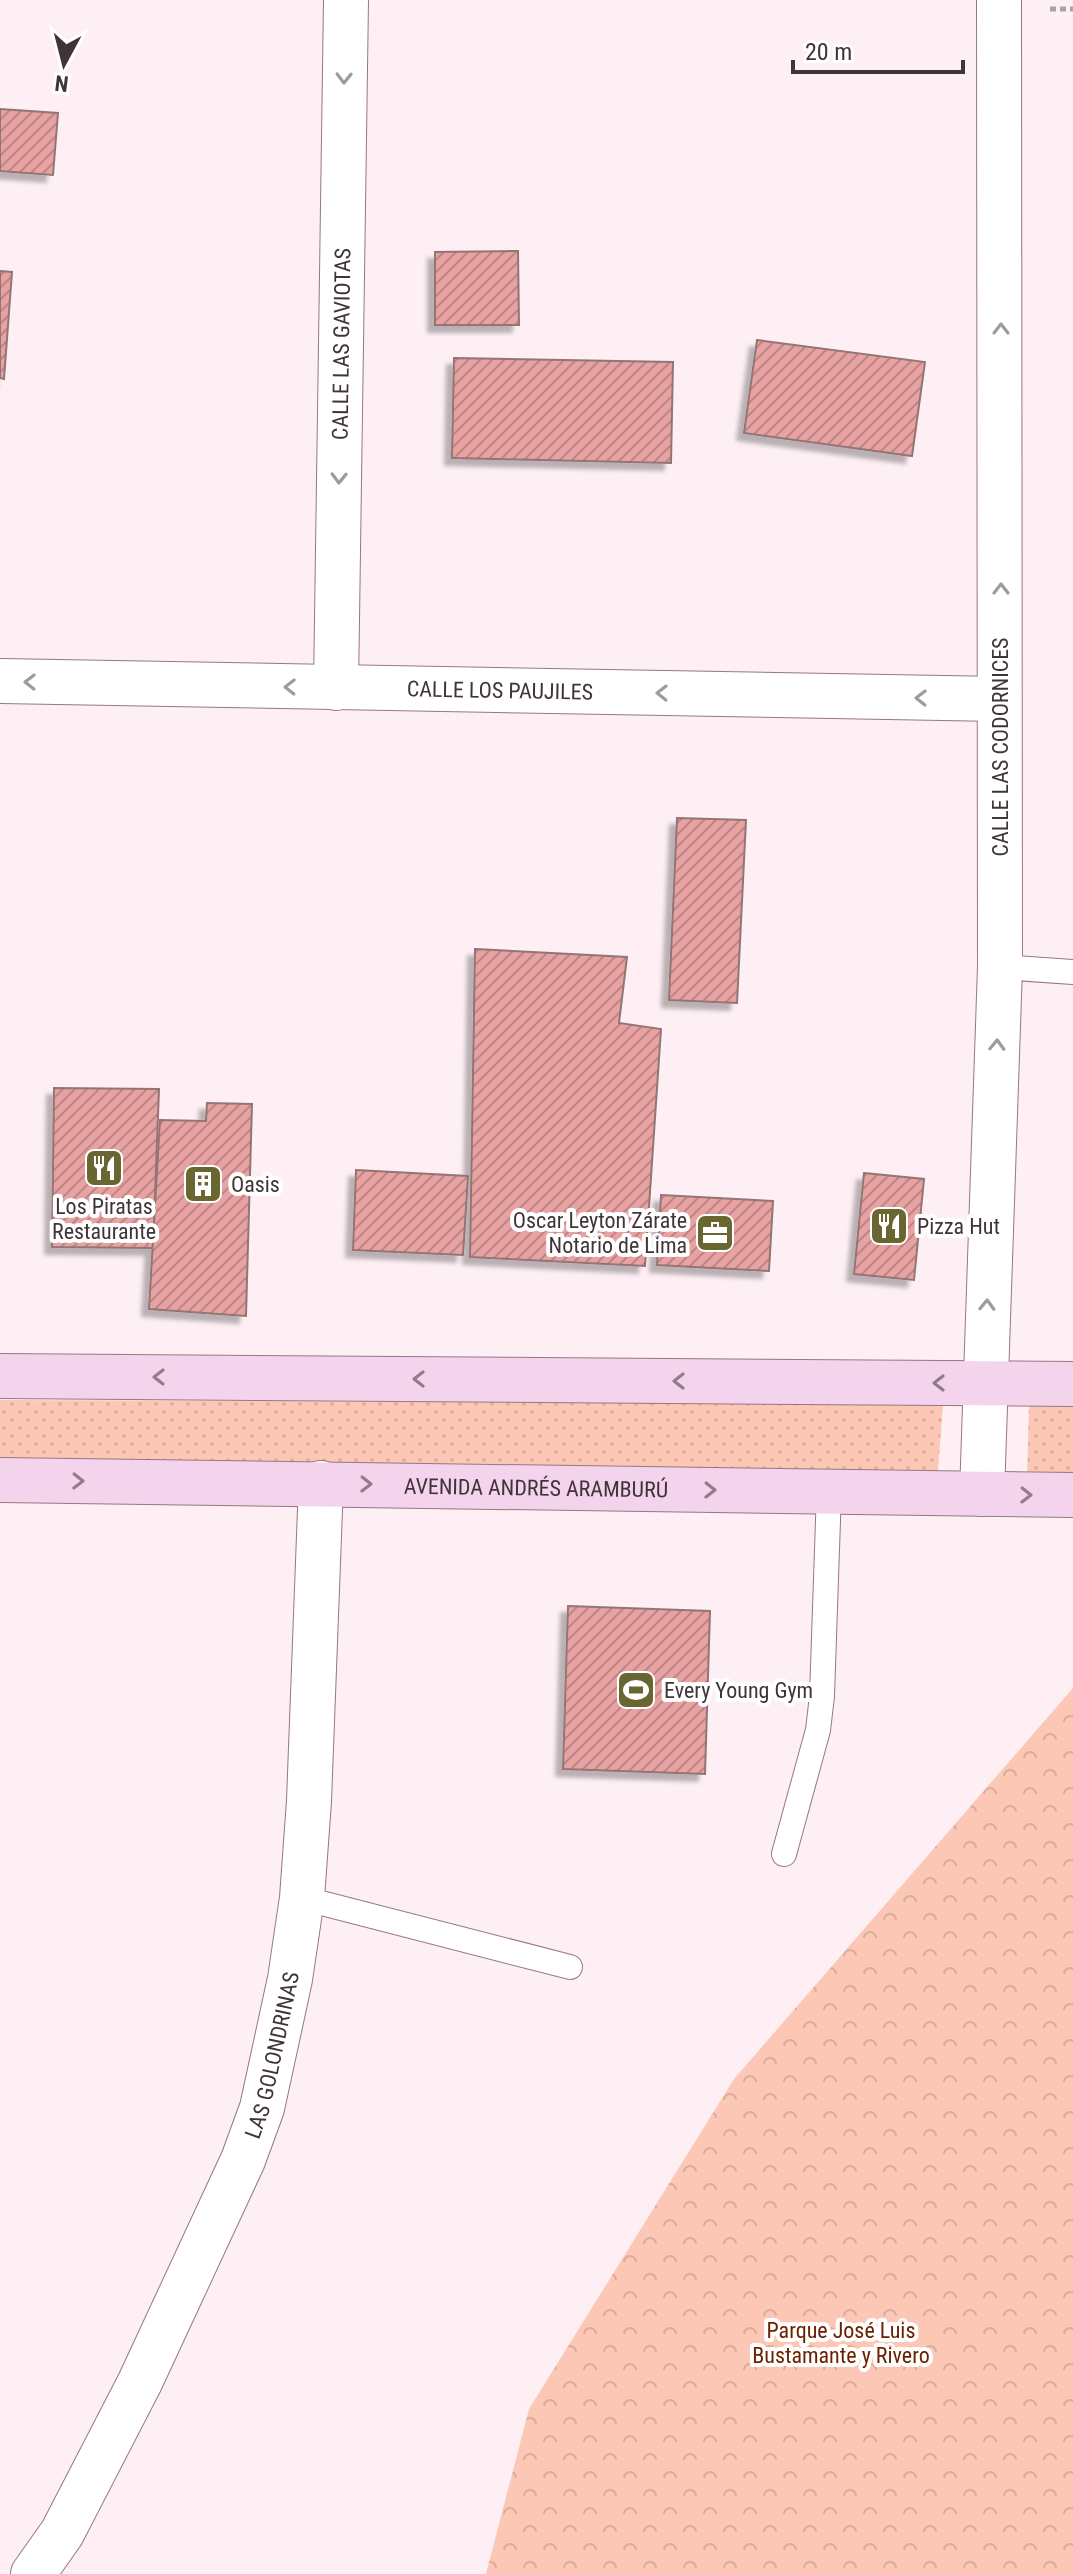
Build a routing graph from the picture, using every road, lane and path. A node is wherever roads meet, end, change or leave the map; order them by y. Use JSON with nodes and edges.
{"nodes":[{"id":1,"x":346,"y":0,"type":"edge"},
{"id":2,"x":999,"y":0,"type":"edge"},
{"id":3,"x":0,"y":681,"type":"edge"},
{"id":4,"x":336,"y":688,"type":"junction"},
{"id":5,"x":999,"y":699,"type":"junction"},
{"id":6,"x":1000,"y":967,"type":"junction"},
{"id":7,"x":1073,"y":972,"type":"edge"},
{"id":8,"x":0,"y":1376,"type":"edge"},
{"id":9,"x":987,"y":1383,"type":"junction"},
{"id":10,"x":1073,"y":1384,"type":"edge"},
{"id":11,"x":0,"y":1480,"type":"edge"},
{"id":12,"x":321,"y":1483,"type":"junction"},
{"id":13,"x":829,"y":1491,"type":"junction"},
{"id":14,"x":982,"y":1494,"type":"junction"},
{"id":15,"x":1073,"y":1495,"type":"edge"},
{"id":16,"x":784,"y":1854,"type":"dead end"},
{"id":17,"x":302,"y":1898,"type":"junction"},
{"id":18,"x":570,"y":1967,"type":"dead end"},
{"id":19,"x":33,"y":2574,"type":"edge"}],
"edges":[{"from":1,"to":4,"type":"street","name":"CALLE LAS GAVIOTAS","one_way":true},
{"from":5,"to":2,"type":"street","name":"CALLE LAS CODORNICES","one_way":true},
{"from":4,"to":3,"type":"street","name":"CALLE LOS PAUJILES","one_way":true},
{"from":5,"to":4,"type":"street","name":"CALLE LOS PAUJILES","one_way":true},
{"from":5,"to":6,"type":"street","name":"CALLE LAS CODORNICES"},
{"from":6,"to":7,"type":"lane"},
{"from":9,"to":6,"type":"street","name":"CALLE LAS CODORNICES","one_way":true},
{"from":9,"to":8,"type":"main road","one_way":true},
{"from":9,"to":10,"type":"main road"},
{"from":9,"to":14,"type":"street","name":"CALLE LAS CODORNICES"},
{"from":11,"to":12,"type":"main road","name":"AVENIDA ANDRÉS ARAMBURÚ","one_way":true},
{"from":12,"to":13,"type":"main road","name":"AVENIDA ANDRÉS ARAMBURÚ","one_way":true},
{"from":12,"to":17,"type":"street","name":"LAS GOLONDRINAS"},
{"from":13,"to":14,"type":"main road","name":"AVENIDA ANDRÉS ARAMBURÚ"},
{"from":13,"to":16,"type":"lane"},
{"from":14,"to":15,"type":"main road","name":"AVENIDA ANDRÉS ARAMBURÚ","one_way":true},
{"from":17,"to":18,"type":"lane"},
{"from":17,"to":19,"type":"street","name":"LAS GOLONDRINAS"}]}
